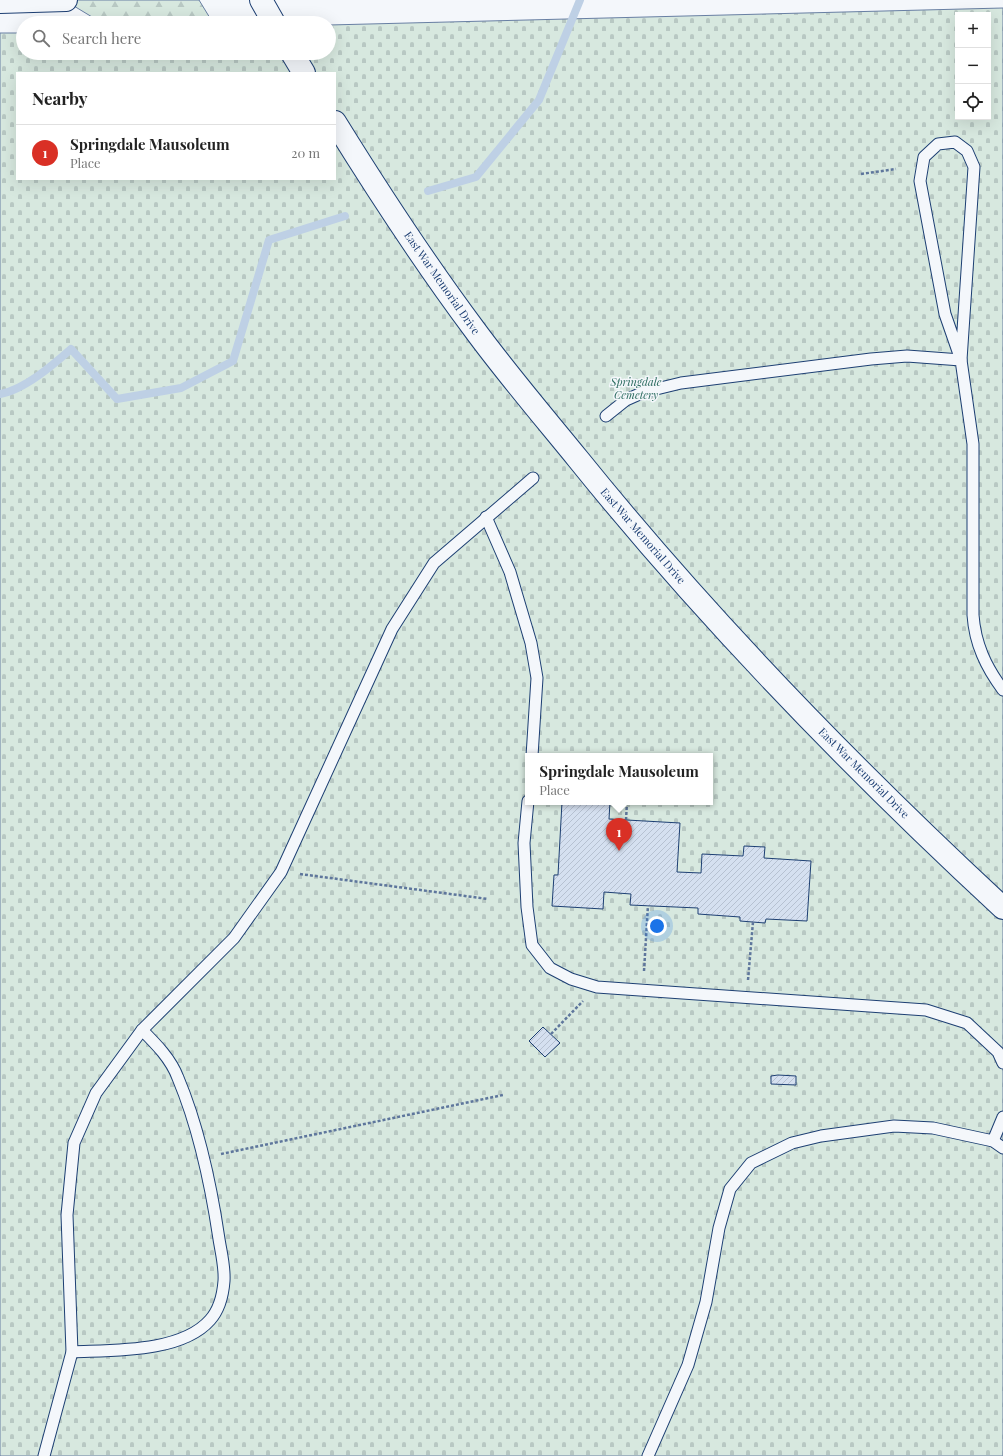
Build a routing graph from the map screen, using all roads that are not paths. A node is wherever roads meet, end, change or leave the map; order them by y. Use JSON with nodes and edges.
{"nodes":[{"id":1,"x":66,"y":0,"type":"edge"},
{"id":2,"x":261,"y":0,"type":"edge"},
{"id":3,"x":0,"y":2,"type":"edge"},
{"id":4,"x":270,"y":16,"type":"edge"},
{"id":5,"x":296,"y":60,"type":"edge"},
{"id":6,"x":303,"y":72,"type":"edge"},
{"id":7,"x":336,"y":124,"type":"edge"},
{"id":8,"x":961,"y":360,"type":"junction"},
{"id":9,"x":606,"y":416,"type":"dead end"},
{"id":10,"x":533,"y":478,"type":"dead end"},
{"id":11,"x":486,"y":517,"type":"junction"},
{"id":12,"x":1003,"y":690,"type":"edge"},
{"id":13,"x":532,"y":753,"type":"edge"},
{"id":14,"x":528,"y":805,"type":"edge"},
{"id":15,"x":1003,"y":908,"type":"edge"},
{"id":16,"x":142,"y":1030,"type":"junction"},
{"id":17,"x":1003,"y":1063,"type":"edge"},
{"id":18,"x":1003,"y":1117,"type":"edge"},
{"id":19,"x":993,"y":1142,"type":"junction"},
{"id":20,"x":1003,"y":1148,"type":"edge"},
{"id":21,"x":72,"y":1352,"type":"junction"},
{"id":22,"x":44,"y":1456,"type":"edge"},
{"id":23,"x":648,"y":1456,"type":"edge"}],
"edges":[{"from":1,"to":3,"type":"main road"},
{"from":2,"to":4,"type":"main road"},
{"from":5,"to":6,"type":"main road"},
{"from":7,"to":15,"type":"main road","name":"East War Memorial Drive"},
{"from":8,"to":8,"type":"lane"},
{"from":8,"to":9,"type":"lane"},
{"from":8,"to":12,"type":"lane"},
{"from":10,"to":11,"type":"lane"},
{"from":11,"to":13,"type":"lane"},
{"from":11,"to":16,"type":"lane"},
{"from":14,"to":17,"type":"lane"},
{"from":16,"to":21,"type":"lane"},
{"from":16,"to":21,"type":"lane"},
{"from":18,"to":19,"type":"lane"},
{"from":19,"to":20,"type":"lane"},
{"from":19,"to":23,"type":"lane"},
{"from":21,"to":22,"type":"lane"}]}
